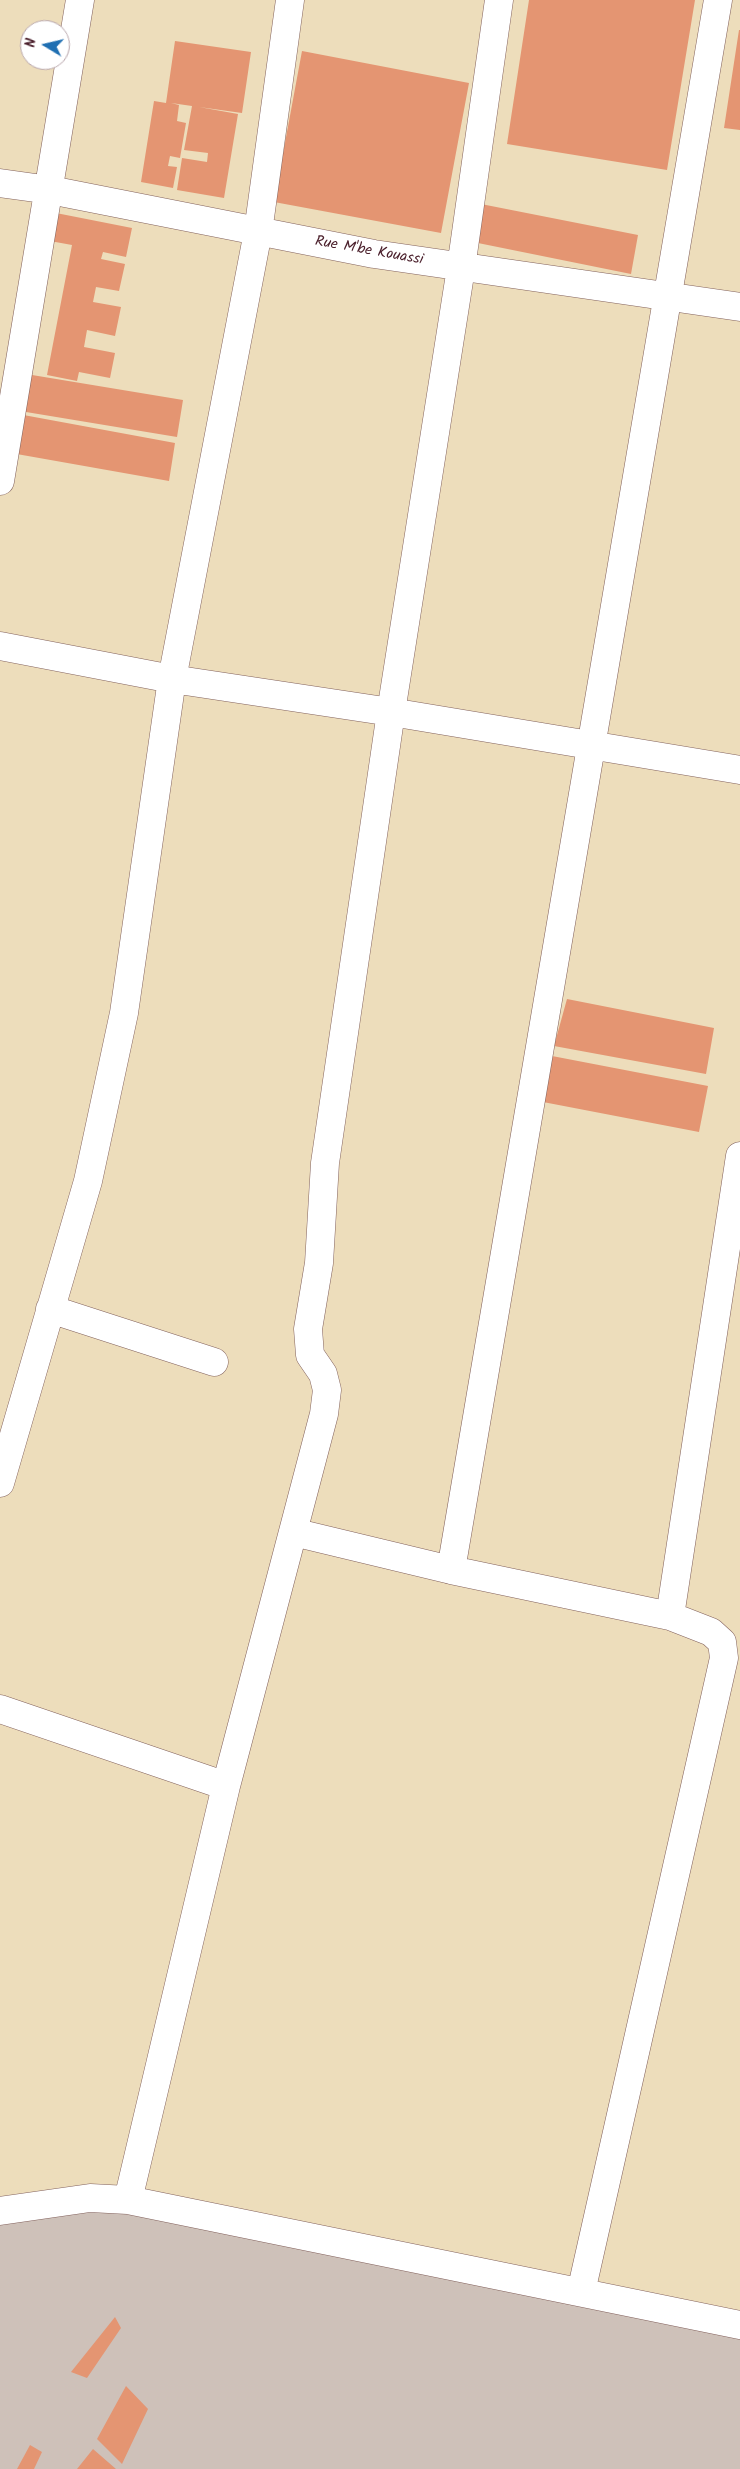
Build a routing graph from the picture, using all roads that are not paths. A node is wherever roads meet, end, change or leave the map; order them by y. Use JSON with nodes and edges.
{"nodes":[{"id":1,"x":80,"y":0,"type":"edge"},
{"id":2,"x":290,"y":0,"type":"edge"},
{"id":3,"x":498,"y":0,"type":"edge"},
{"id":4,"x":718,"y":0,"type":"edge"},
{"id":5,"x":0,"y":183,"type":"edge"},
{"id":6,"x":50,"y":190,"type":"junction"},
{"id":7,"x":258,"y":232,"type":"junction"},
{"id":8,"x":461,"y":268,"type":"junction"},
{"id":9,"x":668,"y":295,"type":"junction"},
{"id":10,"x":740,"y":307,"type":"edge"},
{"id":11,"x":0,"y":481,"type":"edge"},
{"id":12,"x":0,"y":646,"type":"edge"},
{"id":13,"x":172,"y":679,"type":"junction"},
{"id":14,"x":391,"y":712,"type":"junction"},
{"id":15,"x":592,"y":745,"type":"junction"},
{"id":16,"x":740,"y":770,"type":"edge"},
{"id":17,"x":740,"y":1156,"type":"edge"},
{"id":18,"x":50,"y":1309,"type":"junction"},
{"id":19,"x":214,"y":1362,"type":"dead end"},
{"id":20,"x":0,"y":1483,"type":"edge"},
{"id":21,"x":292,"y":1532,"type":"junction"},
{"id":22,"x":451,"y":1570,"type":"junction"},
{"id":23,"x":670,"y":1616,"type":"junction"},
{"id":24,"x":0,"y":1709,"type":"edge"},
{"id":25,"x":226,"y":1786,"type":"junction"},
{"id":26,"x":128,"y":2200,"type":"junction"},
{"id":27,"x":0,"y":2211,"type":"edge"},
{"id":28,"x":581,"y":2292,"type":"junction"},
{"id":29,"x":740,"y":2325,"type":"edge"}],
"edges":[{"from":1,"to":6,"type":"street"},
{"from":2,"to":7,"type":"street"},
{"from":3,"to":8,"type":"street"},
{"from":4,"to":9,"type":"street"},
{"from":5,"to":6,"type":"street","name":"Rue M'be Kouassi"},
{"from":6,"to":7,"type":"street","name":"Rue M'be Kouassi"},
{"from":6,"to":11,"type":"street"},
{"from":7,"to":8,"type":"street","name":"Rue M'be Kouassi"},
{"from":7,"to":13,"type":"street"},
{"from":8,"to":9,"type":"street","name":"Rue M'be Kouassi"},
{"from":8,"to":14,"type":"street"},
{"from":9,"to":10,"type":"street","name":"Rue M'be Kouassi"},
{"from":9,"to":15,"type":"street"},
{"from":12,"to":13,"type":"street"},
{"from":13,"to":14,"type":"street"},
{"from":13,"to":18,"type":"street"},
{"from":14,"to":15,"type":"street"},
{"from":14,"to":21,"type":"street"},
{"from":15,"to":16,"type":"street"},
{"from":15,"to":22,"type":"street"},
{"from":17,"to":23,"type":"street"},
{"from":18,"to":19,"type":"street"},
{"from":18,"to":20,"type":"street"},
{"from":21,"to":22,"type":"street"},
{"from":21,"to":25,"type":"street"},
{"from":22,"to":23,"type":"street"},
{"from":23,"to":28,"type":"street"},
{"from":24,"to":25,"type":"street"},
{"from":25,"to":26,"type":"street"},
{"from":26,"to":27,"type":"street"},
{"from":26,"to":28,"type":"street"},
{"from":28,"to":29,"type":"street"}]}
